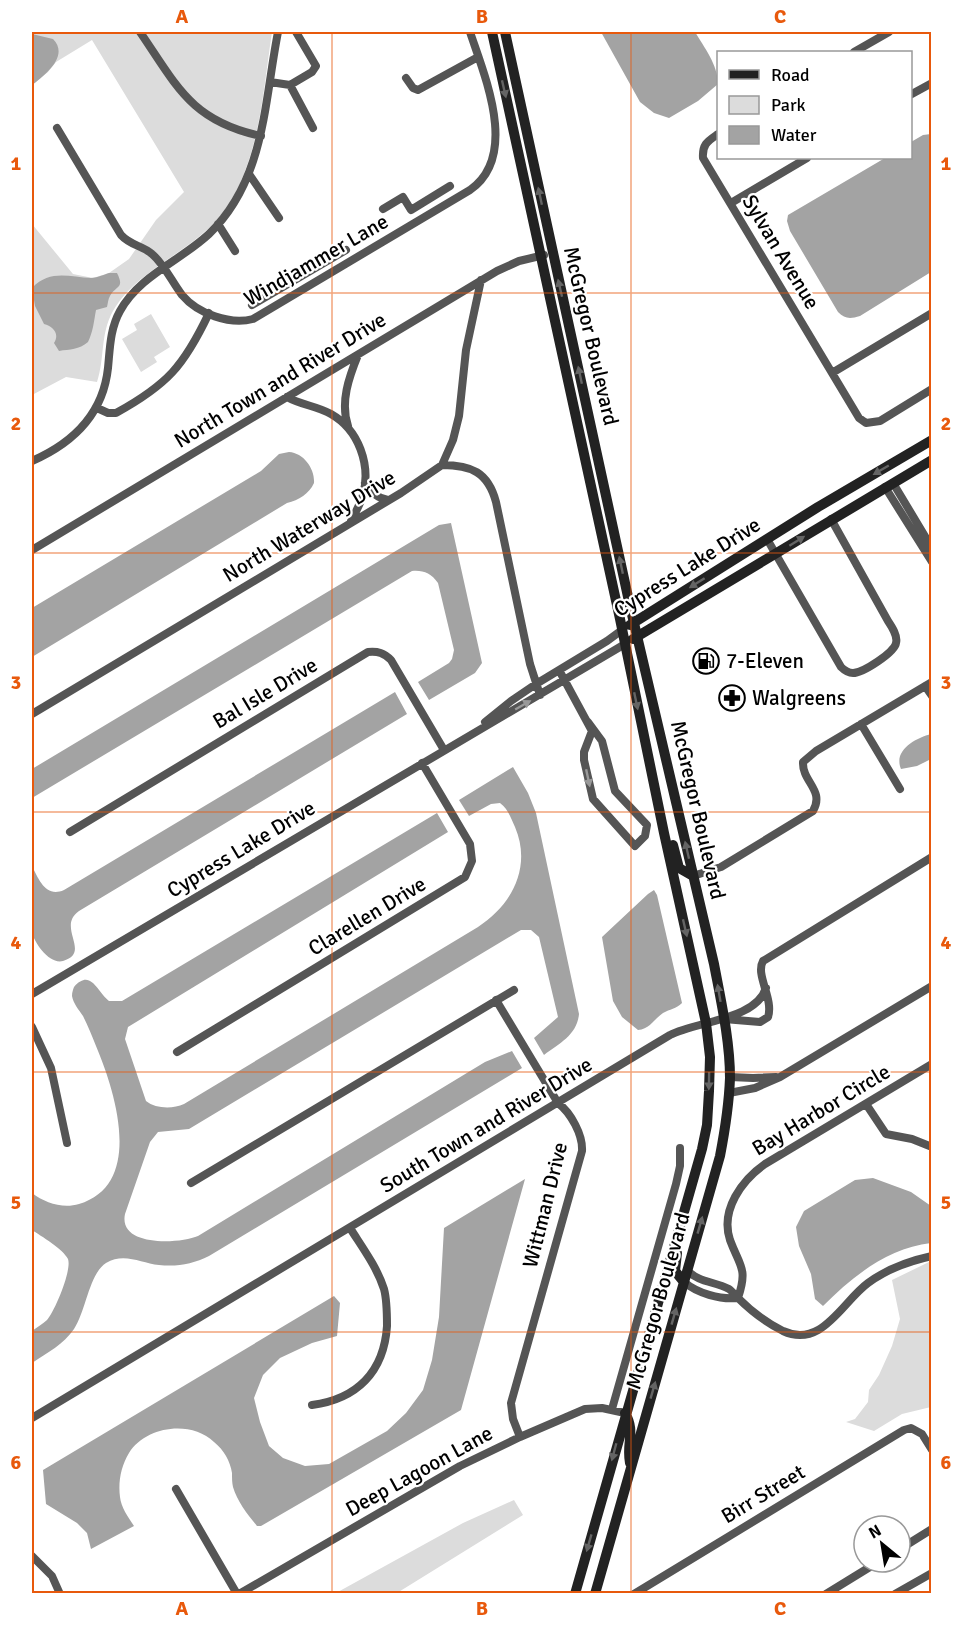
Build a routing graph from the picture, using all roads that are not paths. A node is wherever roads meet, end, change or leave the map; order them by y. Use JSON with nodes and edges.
{"nodes":[{"id":1,"x":140,"y":32,"type":"edge"},
{"id":2,"x":278,"y":32,"type":"edge"},
{"id":3,"x":296,"y":32,"type":"edge"},
{"id":4,"x":470,"y":32,"type":"edge"},
{"id":5,"x":492,"y":32,"type":"edge"},
{"id":6,"x":505,"y":32,"type":"edge"},
{"id":7,"x":889,"y":32,"type":"edge"},
{"id":8,"x":856,"y":51,"type":"edge"},
{"id":9,"x":478,"y":57,"type":"junction"},
{"id":10,"x":406,"y":78,"type":"dead end"},
{"id":11,"x":270,"y":82,"type":"junction"},
{"id":12,"x":932,"y":83,"type":"edge"},
{"id":13,"x":290,"y":85,"type":"junction"},
{"id":14,"x":912,"y":94,"type":"edge"},
{"id":15,"x":57,"y":128,"type":"dead end"},
{"id":16,"x":313,"y":128,"type":"dead end"},
{"id":17,"x":717,"y":135,"type":"edge"},
{"id":18,"x":261,"y":136,"type":"junction"},
{"id":19,"x":805,"y":159,"type":"edge"},
{"id":20,"x":249,"y":174,"type":"junction"},
{"id":21,"x":450,"y":186,"type":"dead end"},
{"id":22,"x":731,"y":203,"type":"junction"},
{"id":23,"x":383,"y":209,"type":"dead end"},
{"id":24,"x":411,"y":210,"type":"junction"},
{"id":25,"x":279,"y":218,"type":"dead end"},
{"id":26,"x":418,"y":222,"type":"junction"},
{"id":27,"x":218,"y":224,"type":"junction"},
{"id":28,"x":346,"y":250,"type":"dead end"},
{"id":29,"x":235,"y":251,"type":"dead end"},
{"id":30,"x":552,"y":254,"type":"junction"},
{"id":31,"x":541,"y":256,"type":"junction"},
{"id":32,"x":320,"y":265,"type":"junction"},
{"id":33,"x":163,"y":269,"type":"junction"},
{"id":34,"x":327,"y":276,"type":"junction"},
{"id":35,"x":481,"y":280,"type":"junction"},
{"id":36,"x":252,"y":305,"type":"dead end"},
{"id":37,"x":208,"y":313,"type":"junction"},
{"id":38,"x":932,"y":313,"type":"edge"},
{"id":39,"x":358,"y":355,"type":"junction"},
{"id":40,"x":832,"y":373,"type":"junction"},
{"id":41,"x":932,"y":389,"type":"edge"},
{"id":42,"x":287,"y":397,"type":"junction"},
{"id":43,"x":97,"y":408,"type":"junction"},
{"id":44,"x":349,"y":429,"type":"junction"},
{"id":45,"x":932,"y":440,"type":"edge"},
{"id":46,"x":932,"y":460,"type":"edge"},
{"id":47,"x":32,"y":461,"type":"edge"},
{"id":48,"x":442,"y":465,"type":"junction"},
{"id":49,"x":364,"y":483,"type":"junction"},
{"id":50,"x":889,"y":485,"type":"junction"},
{"id":51,"x":388,"y":500,"type":"junction"},
{"id":52,"x":831,"y":519,"type":"junction"},
{"id":53,"x":350,"y":522,"type":"junction"},
{"id":54,"x":767,"y":539,"type":"junction"},
{"id":55,"x":932,"y":548,"type":"edge"},
{"id":56,"x":32,"y":550,"type":"edge"},
{"id":57,"x":776,"y":554,"type":"junction"},
{"id":58,"x":932,"y":562,"type":"edge"},
{"id":59,"x":634,"y":622,"type":"junction"},
{"id":60,"x":622,"y":630,"type":"junction"},
{"id":61,"x":639,"y":636,"type":"junction"},
{"id":62,"x":625,"y":644,"type":"junction"},
{"id":63,"x":559,"y":670,"type":"junction"},
{"id":64,"x":565,"y":681,"type":"junction"},
{"id":65,"x":536,"y":684,"type":"junction"},
{"id":66,"x":928,"y":684,"type":"edge"},
{"id":67,"x":540,"y":695,"type":"junction"},
{"id":68,"x":932,"y":696,"type":"edge"},
{"id":69,"x":32,"y":714,"type":"edge"},
{"id":70,"x":588,"y":722,"type":"junction"},
{"id":71,"x":861,"y":724,"type":"junction"},
{"id":72,"x":470,"y":734,"type":"junction"},
{"id":73,"x":444,"y":750,"type":"junction"},
{"id":74,"x":422,"y":763,"type":"junction"},
{"id":75,"x":900,"y":789,"type":"dead end"},
{"id":76,"x":657,"y":797,"type":"junction"},
{"id":77,"x":70,"y":832,"type":"dead end"},
{"id":78,"x":932,"y":858,"type":"edge"},
{"id":79,"x":693,"y":876,"type":"junction"},
{"id":80,"x":932,"y":986,"type":"edge"},
{"id":81,"x":766,"y":988,"type":"junction"},
{"id":82,"x":514,"y":990,"type":"dead end"},
{"id":83,"x":32,"y":994,"type":"edge"},
{"id":84,"x":496,"y":1000,"type":"junction"},
{"id":85,"x":724,"y":1019,"type":"junction"},
{"id":86,"x":706,"y":1023,"type":"junction"},
{"id":87,"x":32,"y":1027,"type":"edge"},
{"id":88,"x":177,"y":1052,"type":"dead end"},
{"id":89,"x":932,"y":1064,"type":"edge"},
{"id":90,"x":730,"y":1077,"type":"junction"},
{"id":91,"x":780,"y":1077,"type":"junction"},
{"id":92,"x":729,"y":1093,"type":"junction"},
{"id":93,"x":558,"y":1103,"type":"junction"},
{"id":94,"x":866,"y":1104,"type":"junction"},
{"id":95,"x":67,"y":1143,"type":"dead end"},
{"id":96,"x":932,"y":1146,"type":"edge"},
{"id":97,"x":680,"y":1148,"type":"dead end"},
{"id":98,"x":191,"y":1184,"type":"dead end"},
{"id":99,"x":681,"y":1220,"type":"junction"},
{"id":100,"x":350,"y":1228,"type":"junction"},
{"id":101,"x":932,"y":1256,"type":"edge"},
{"id":102,"x":687,"y":1270,"type":"junction"},
{"id":103,"x":684,"y":1281,"type":"junction"},
{"id":104,"x":738,"y":1298,"type":"junction"},
{"id":105,"x":312,"y":1406,"type":"dead end"},
{"id":106,"x":612,"y":1409,"type":"junction"},
{"id":107,"x":625,"y":1413,"type":"junction"},
{"id":108,"x":32,"y":1418,"type":"edge"},
{"id":109,"x":520,"y":1437,"type":"junction"},
{"id":110,"x":932,"y":1450,"type":"edge"},
{"id":111,"x":631,"y":1466,"type":"junction"},
{"id":112,"x":176,"y":1489,"type":"dead end"},
{"id":113,"x":932,"y":1529,"type":"edge"},
{"id":114,"x":912,"y":1542,"type":"edge"},
{"id":115,"x":32,"y":1556,"type":"edge"},
{"id":116,"x":932,"y":1573,"type":"edge"},
{"id":117,"x":858,"y":1574,"type":"edge"},
{"id":118,"x":60,"y":1593,"type":"edge"},
{"id":119,"x":238,"y":1593,"type":"edge"},
{"id":120,"x":575,"y":1593,"type":"edge"},
{"id":121,"x":595,"y":1593,"type":"edge"},
{"id":122,"x":634,"y":1593,"type":"edge"},
{"id":123,"x":826,"y":1593,"type":"edge"},
{"id":124,"x":895,"y":1593,"type":"edge"}],
"edges":[{"from":1,"to":18,"type":"street"},
{"from":2,"to":11,"type":"street"},
{"from":3,"to":13,"type":"street"},
{"from":4,"to":9,"type":"street","name":"Windjammer Lane"},
{"from":5,"to":31,"type":"main road","name":"McGregor Boulevard","one_way":true},
{"from":30,"to":6,"type":"main road","name":"McGregor Boulevard","one_way":true},
{"from":7,"to":8,"type":"street"},
{"from":9,"to":10,"type":"street"},
{"from":9,"to":26,"type":"street","name":"Windjammer Lane"},
{"from":11,"to":13,"type":"street"},
{"from":11,"to":18,"type":"street"},
{"from":12,"to":14,"type":"street"},
{"from":13,"to":16,"type":"street"},
{"from":15,"to":33,"type":"street","name":"Windjammer Lane"},
{"from":17,"to":22,"type":"street","name":"Sylvan Avenue"},
{"from":18,"to":20,"type":"street"},
{"from":19,"to":22,"type":"street"},
{"from":20,"to":25,"type":"street"},
{"from":20,"to":27,"type":"street"},
{"from":21,"to":24,"type":"street"},
{"from":22,"to":40,"type":"street","name":"Sylvan Avenue"},
{"from":23,"to":24,"type":"street"},
{"from":24,"to":26,"type":"street"},
{"from":26,"to":34,"type":"street","name":"Windjammer Lane"},
{"from":27,"to":29,"type":"street"},
{"from":27,"to":33,"type":"street"},
{"from":28,"to":32,"type":"street"},
{"from":30,"to":31,"type":"street","name":"North Town and River Drive"},
{"from":59,"to":30,"type":"main road","name":"McGregor Boulevard","one_way":true},
{"from":31,"to":35,"type":"street","name":"North Town and River Drive"},
{"from":31,"to":60,"type":"main road","name":"McGregor Boulevard"},
{"from":32,"to":34,"type":"street"},
{"from":32,"to":36,"type":"street"},
{"from":33,"to":37,"type":"street","name":"Windjammer Lane"},
{"from":33,"to":43,"type":"street"},
{"from":34,"to":37,"type":"street","name":"Windjammer Lane"},
{"from":35,"to":39,"type":"street","name":"North Town and River Drive"},
{"from":35,"to":48,"type":"street"},
{"from":37,"to":43,"type":"street"},
{"from":38,"to":40,"type":"street"},
{"from":39,"to":42,"type":"street","name":"North Town and River Drive"},
{"from":39,"to":44,"type":"street"},
{"from":40,"to":41,"type":"street","name":"Sylvan Avenue"},
{"from":42,"to":44,"type":"street"},
{"from":42,"to":56,"type":"street","name":"North Town and River Drive"},
{"from":43,"to":47,"type":"street"},
{"from":44,"to":49,"type":"street"},
{"from":45,"to":54,"type":"main road","name":"Cypress Lake Drive","one_way":true},
{"from":46,"to":50,"type":"main road","name":"Cypress Lake Drive"},
{"from":48,"to":51,"type":"street","name":"North Waterway Drive"},
{"from":48,"to":65,"type":"street"},
{"from":49,"to":51,"type":"street"},
{"from":49,"to":53,"type":"street"},
{"from":50,"to":52,"type":"main road","name":"Cypress Lake Drive"},
{"from":50,"to":55,"type":"street"},
{"from":50,"to":58,"type":"street"},
{"from":51,"to":53,"type":"street","name":"North Waterway Drive"},
{"from":57,"to":52,"type":"main road","name":"Cypress Lake Drive","one_way":true},
{"from":52,"to":57,"type":"street"},
{"from":53,"to":69,"type":"street","name":"North Waterway Drive"},
{"from":54,"to":57,"type":"street"},
{"from":54,"to":59,"type":"main road","name":"Cypress Lake Drive","one_way":true},
{"from":57,"to":61,"type":"main road","name":"Cypress Lake Drive"},
{"from":59,"to":60,"type":"main road","name":"Cypress Lake Drive"},
{"from":59,"to":61,"type":"main road","name":"McGregor Boulevard"},
{"from":60,"to":62,"type":"main road","name":"McGregor Boulevard"},
{"from":60,"to":63,"type":"street","name":"Cypress Lake Drive"},
{"from":61,"to":62,"type":"main road","name":"Cypress Lake Drive"},
{"from":79,"to":61,"type":"main road","name":"McGregor Boulevard","one_way":true},
{"from":62,"to":64,"type":"street","name":"Cypress Lake Drive"},
{"from":62,"to":76,"type":"main road","name":"McGregor Boulevard","one_way":true},
{"from":63,"to":64,"type":"street"},
{"from":63,"to":65,"type":"street","name":"Cypress Lake Drive"},
{"from":64,"to":67,"type":"street","name":"Cypress Lake Drive"},
{"from":64,"to":70,"type":"street"},
{"from":65,"to":67,"type":"street"},
{"from":65,"to":72,"type":"street","name":"Cypress Lake Drive"},
{"from":66,"to":68,"type":"street"},
{"from":66,"to":71,"type":"street"},
{"from":72,"to":67,"type":"street","name":"Cypress Lake Drive","one_way":true},
{"from":70,"to":70,"type":"street","one_way":true},
{"from":71,"to":75,"type":"street"},
{"from":71,"to":79,"type":"street"},
{"from":72,"to":73,"type":"street","name":"Cypress Lake Drive"},
{"from":73,"to":74,"type":"street","name":"Cypress Lake Drive"},
{"from":73,"to":77,"type":"street","name":"Bal Isle Drive"},
{"from":74,"to":83,"type":"street","name":"Cypress Lake Drive"},
{"from":74,"to":88,"type":"street","name":"Clarellen Drive"},
{"from":76,"to":79,"type":"main road"},
{"from":76,"to":86,"type":"main road","name":"McGregor Boulevard","one_way":true},
{"from":78,"to":81,"type":"street"},
{"from":85,"to":79,"type":"main road","name":"McGregor Boulevard","one_way":true},
{"from":80,"to":91,"type":"street"},
{"from":81,"to":85,"type":"street","name":"South Town and River Drive"},
{"from":81,"to":85,"type":"street"},
{"from":82,"to":84,"type":"street"},
{"from":84,"to":93,"type":"street","name":"Wittman Drive"},
{"from":84,"to":98,"type":"street"},
{"from":85,"to":86,"type":"street","name":"South Town and River Drive"},
{"from":85,"to":90,"type":"main road","name":"McGregor Boulevard"},
{"from":86,"to":93,"type":"street","name":"South Town and River Drive"},
{"from":86,"to":99,"type":"main road","name":"McGregor Boulevard","one_way":true},
{"from":87,"to":95,"type":"street"},
{"from":89,"to":94,"type":"street","name":"Bay Harbor Circle"},
{"from":90,"to":91,"type":"street"},
{"from":90,"to":92,"type":"main road","name":"McGregor Boulevard"},
{"from":91,"to":92,"type":"street"},
{"from":102,"to":92,"type":"main road","name":"McGregor Boulevard","one_way":true},
{"from":93,"to":100,"type":"street","name":"South Town and River Drive"},
{"from":93,"to":109,"type":"street","name":"Wittman Drive"},
{"from":94,"to":96,"type":"street"},
{"from":94,"to":104,"type":"street","name":"Bay Harbor Circle"},
{"from":97,"to":106,"type":"street"},
{"from":99,"to":103,"type":"main road"},
{"from":99,"to":107,"type":"main road","name":"McGregor Boulevard"},
{"from":100,"to":105,"type":"street"},
{"from":100,"to":108,"type":"street","name":"South Town and River Drive"},
{"from":101,"to":104,"type":"street"},
{"from":102,"to":103,"type":"main road","name":"McGregor Boulevard"},
{"from":102,"to":104,"type":"street"},
{"from":103,"to":104,"type":"street"},
{"from":111,"to":103,"type":"main road","name":"McGregor Boulevard","one_way":true},
{"from":106,"to":107,"type":"street","name":"Deep Lagoon Lane"},
{"from":106,"to":109,"type":"street","name":"Deep Lagoon Lane"},
{"from":107,"to":111,"type":"main road"},
{"from":107,"to":120,"type":"main road","name":"McGregor Boulevard","one_way":true},
{"from":109,"to":119,"type":"street","name":"Deep Lagoon Lane"},
{"from":110,"to":122,"type":"street","name":"Birr Street"},
{"from":111,"to":121,"type":"main road","name":"McGregor Boulevard"},
{"from":112,"to":119,"type":"street"},
{"from":113,"to":114,"type":"street"},
{"from":115,"to":118,"type":"street"},
{"from":116,"to":124,"type":"street"},
{"from":117,"to":123,"type":"street"}]}
